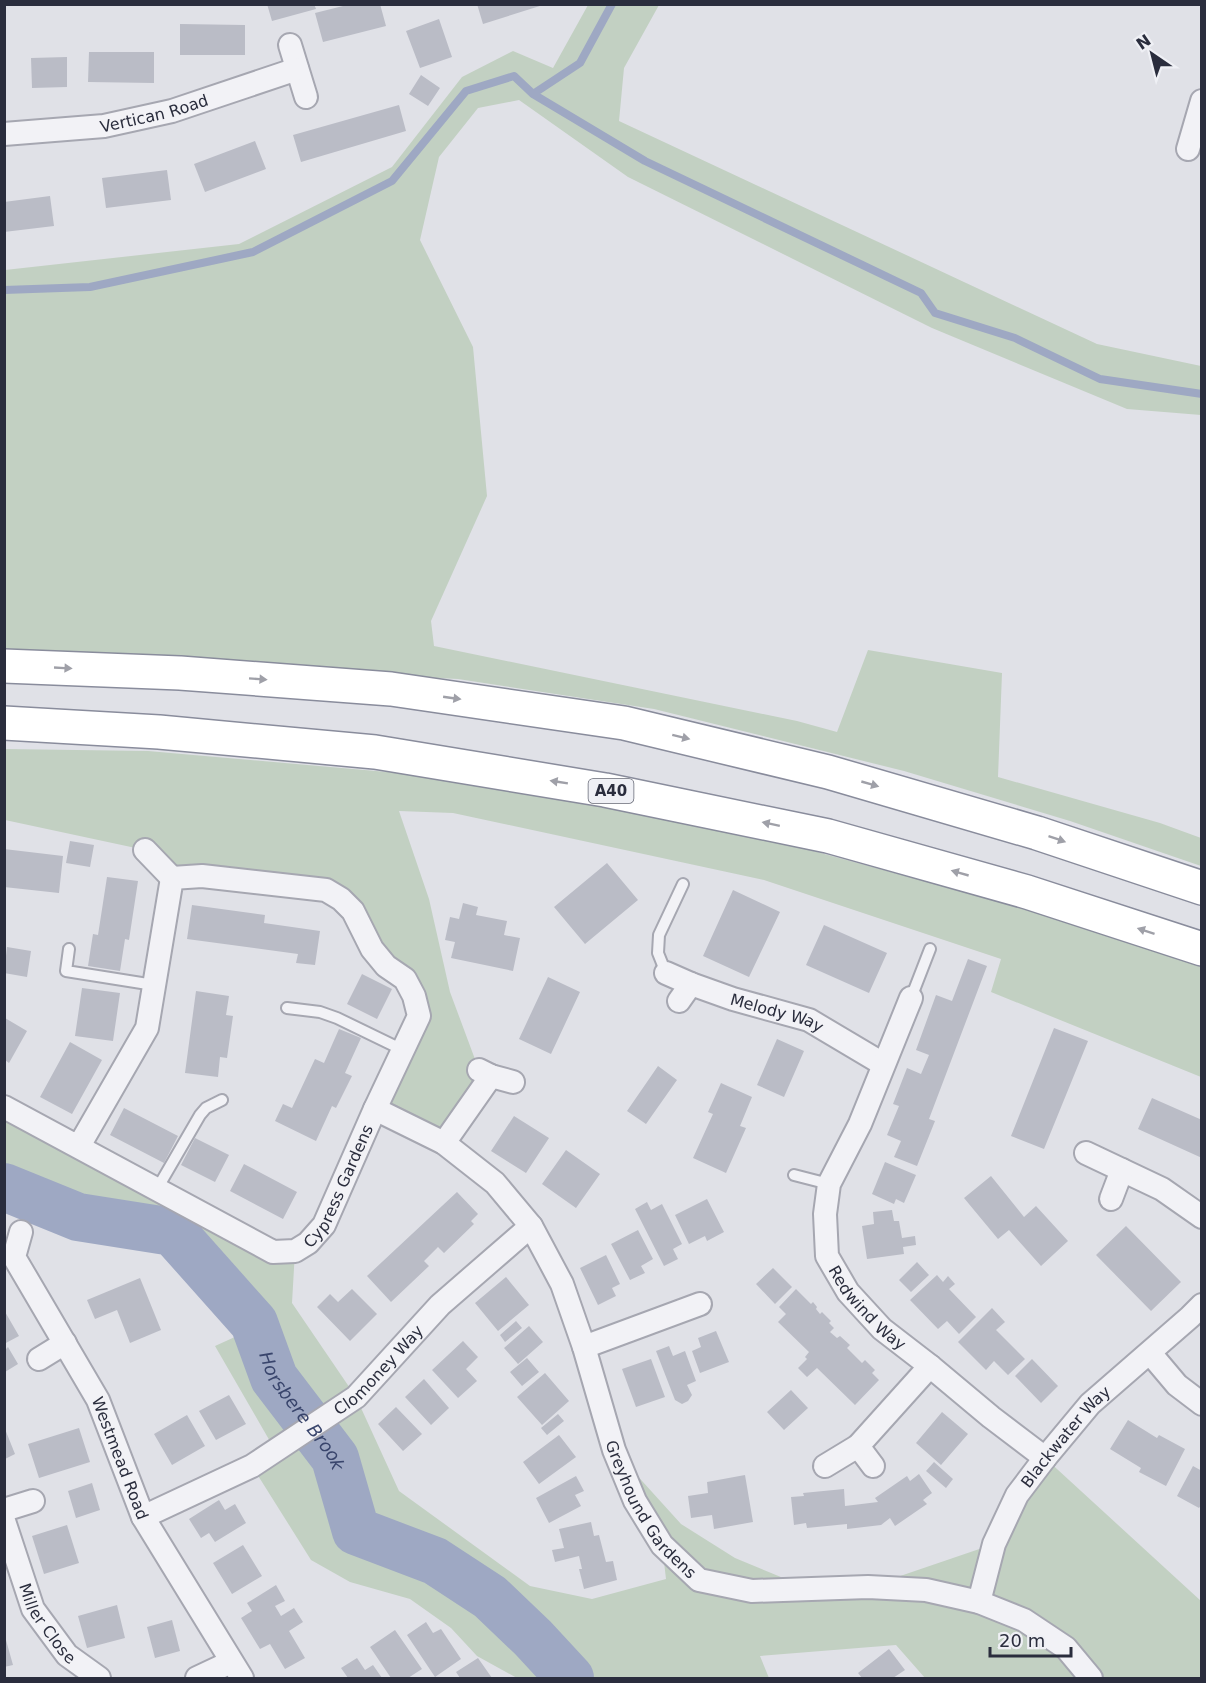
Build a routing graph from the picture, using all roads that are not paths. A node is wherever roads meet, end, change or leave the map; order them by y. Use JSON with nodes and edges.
{"nodes":[{"id":1,"x":290,"y":45,"type":"dead end"},
{"id":2,"x":297,"y":69,"type":"junction"},
{"id":3,"x":306,"y":97,"type":"dead end"},
{"id":4,"x":1202,"y":101,"type":"edge"},
{"id":5,"x":4,"y":134,"type":"edge"},
{"id":6,"x":1188,"y":149,"type":"dead end"},
{"id":7,"x":4,"y":666,"type":"edge"},
{"id":8,"x":4,"y":723,"type":"edge"},
{"id":9,"x":145,"y":850,"type":"dead end"},
{"id":10,"x":172,"y":878,"type":"junction"},
{"id":11,"x":683,"y":884,"type":"dead end"},
{"id":12,"x":1202,"y":888,"type":"edge"},
{"id":13,"x":69,"y":949,"type":"dead end"},
{"id":14,"x":930,"y":949,"type":"dead end"},
{"id":15,"x":1202,"y":949,"type":"edge"},
{"id":16,"x":666,"y":973,"type":"joint"},
{"id":17,"x":154,"y":986,"type":"junction"},
{"id":18,"x":911,"y":998,"type":"joint"},
{"id":19,"x":287,"y":1008,"type":"dead end"},
{"id":20,"x":403,"y":1050,"type":"junction"},
{"id":21,"x":883,"y":1064,"type":"junction"},
{"id":22,"x":513,"y":1082,"type":"dead end"},
{"id":23,"x":222,"y":1100,"type":"dead end"},
{"id":24,"x":4,"y":1107,"type":"edge"},
{"id":25,"x":375,"y":1109,"type":"junction"},
{"id":26,"x":444,"y":1143,"type":"junction"},
{"id":27,"x":79,"y":1146,"type":"junction"},
{"id":28,"x":1086,"y":1153,"type":"dead end"},
{"id":29,"x":1122,"y":1170,"type":"junction"},
{"id":30,"x":794,"y":1176,"type":"dead end"},
{"id":31,"x":829,"y":1184,"type":"junction"},
{"id":32,"x":157,"y":1189,"type":"junction"},
{"id":33,"x":1110,"y":1199,"type":"dead end"},
{"id":34,"x":1202,"y":1217,"type":"edge"},
{"id":35,"x":531,"y":1226,"type":"junction"},
{"id":36,"x":21,"y":1232,"type":"dead end"},
{"id":37,"x":700,"y":1304,"type":"dead end"},
{"id":38,"x":1202,"y":1305,"type":"edge"},
{"id":39,"x":65,"y":1343,"type":"junction"},
{"id":40,"x":584,"y":1347,"type":"junction"},
{"id":41,"x":1150,"y":1353,"type":"junction"},
{"id":42,"x":39,"y":1359,"type":"dead end"},
{"id":43,"x":930,"y":1366,"type":"junction"},
{"id":44,"x":1202,"y":1404,"type":"edge"},
{"id":45,"x":858,"y":1446,"type":"junction"},
{"id":46,"x":1045,"y":1458,"type":"junction"},
{"id":47,"x":825,"y":1466,"type":"dead end"},
{"id":48,"x":873,"y":1466,"type":"dead end"},
{"id":49,"x":33,"y":1501,"type":"dead end"},
{"id":50,"x":4,"y":1510,"type":"edge"},
{"id":51,"x":143,"y":1516,"type":"junction"},
{"id":52,"x":4,"y":1521,"type":"edge"},
{"id":53,"x":979,"y":1602,"type":"junction"},
{"id":54,"x":236,"y":1670,"type":"edge"},
{"id":55,"x":99,"y":1678,"type":"edge"},
{"id":56,"x":197,"y":1678,"type":"edge"},
{"id":57,"x":1091,"y":1678,"type":"edge"}],
"edges":[{"from":1,"to":2,"type":"street"},
{"from":2,"to":3,"type":"street"},
{"from":2,"to":5,"type":"street","name":"Vertican Road"},
{"from":4,"to":6,"type":"street"},
{"from":7,"to":12,"type":"highway","one_way":true},
{"from":15,"to":8,"type":"highway","number":"A40","one_way":true},
{"from":9,"to":10,"type":"street"},
{"from":10,"to":17,"type":"street"},
{"from":10,"to":20,"type":"street","name":"Cypress Gardens"},
{"from":11,"to":16,"type":"lane"},
{"from":13,"to":17,"type":"lane"},
{"from":14,"to":18,"type":"lane"},
{"from":16,"to":21,"type":"street","name":"Melody Way"},
{"from":17,"to":27,"type":"street"},
{"from":18,"to":21,"type":"street","name":"Redwind Way"},
{"from":19,"to":20,"type":"lane"},
{"from":20,"to":25,"type":"street","name":"Cypress Gardens"},
{"from":21,"to":31,"type":"street","name":"Redwind Way"},
{"from":22,"to":26,"type":"street"},
{"from":23,"to":32,"type":"lane"},
{"from":24,"to":27,"type":"street","name":"Cypress Gardens"},
{"from":25,"to":26,"type":"street","name":"Greyhound Gardens"},
{"from":25,"to":32,"type":"street","name":"Cypress Gardens"},
{"from":26,"to":35,"type":"street","name":"Greyhound Gardens"},
{"from":27,"to":32,"type":"street","name":"Cypress Gardens"},
{"from":28,"to":29,"type":"street"},
{"from":29,"to":33,"type":"street"},
{"from":29,"to":34,"type":"street"},
{"from":30,"to":31,"type":"lane"},
{"from":31,"to":43,"type":"street","name":"Redwind Way"},
{"from":35,"to":40,"type":"street","name":"Greyhound Gardens"},
{"from":35,"to":51,"type":"street","name":"Clomoney Way"},
{"from":36,"to":39,"type":"street","name":"Westmead Road"},
{"from":37,"to":40,"type":"street"},
{"from":38,"to":41,"type":"street","name":"Blackwater Way"},
{"from":39,"to":42,"type":"street"},
{"from":39,"to":51,"type":"street","name":"Westmead Road"},
{"from":40,"to":53,"type":"street","name":"Greyhound Gardens"},
{"from":41,"to":44,"type":"street"},
{"from":41,"to":46,"type":"street","name":"Blackwater Way"},
{"from":43,"to":45,"type":"street"},
{"from":43,"to":46,"type":"street","name":"Redwind Way"},
{"from":45,"to":47,"type":"street"},
{"from":45,"to":48,"type":"street"},
{"from":46,"to":53,"type":"street","name":"Blackwater Way"},
{"from":49,"to":50,"type":"street"},
{"from":51,"to":54,"type":"street","name":"Westmead Road"},
{"from":52,"to":55,"type":"street","name":"Miller Close"},
{"from":53,"to":57,"type":"street","name":"Greyhound Gardens"},
{"from":54,"to":56,"type":"street"}]}
